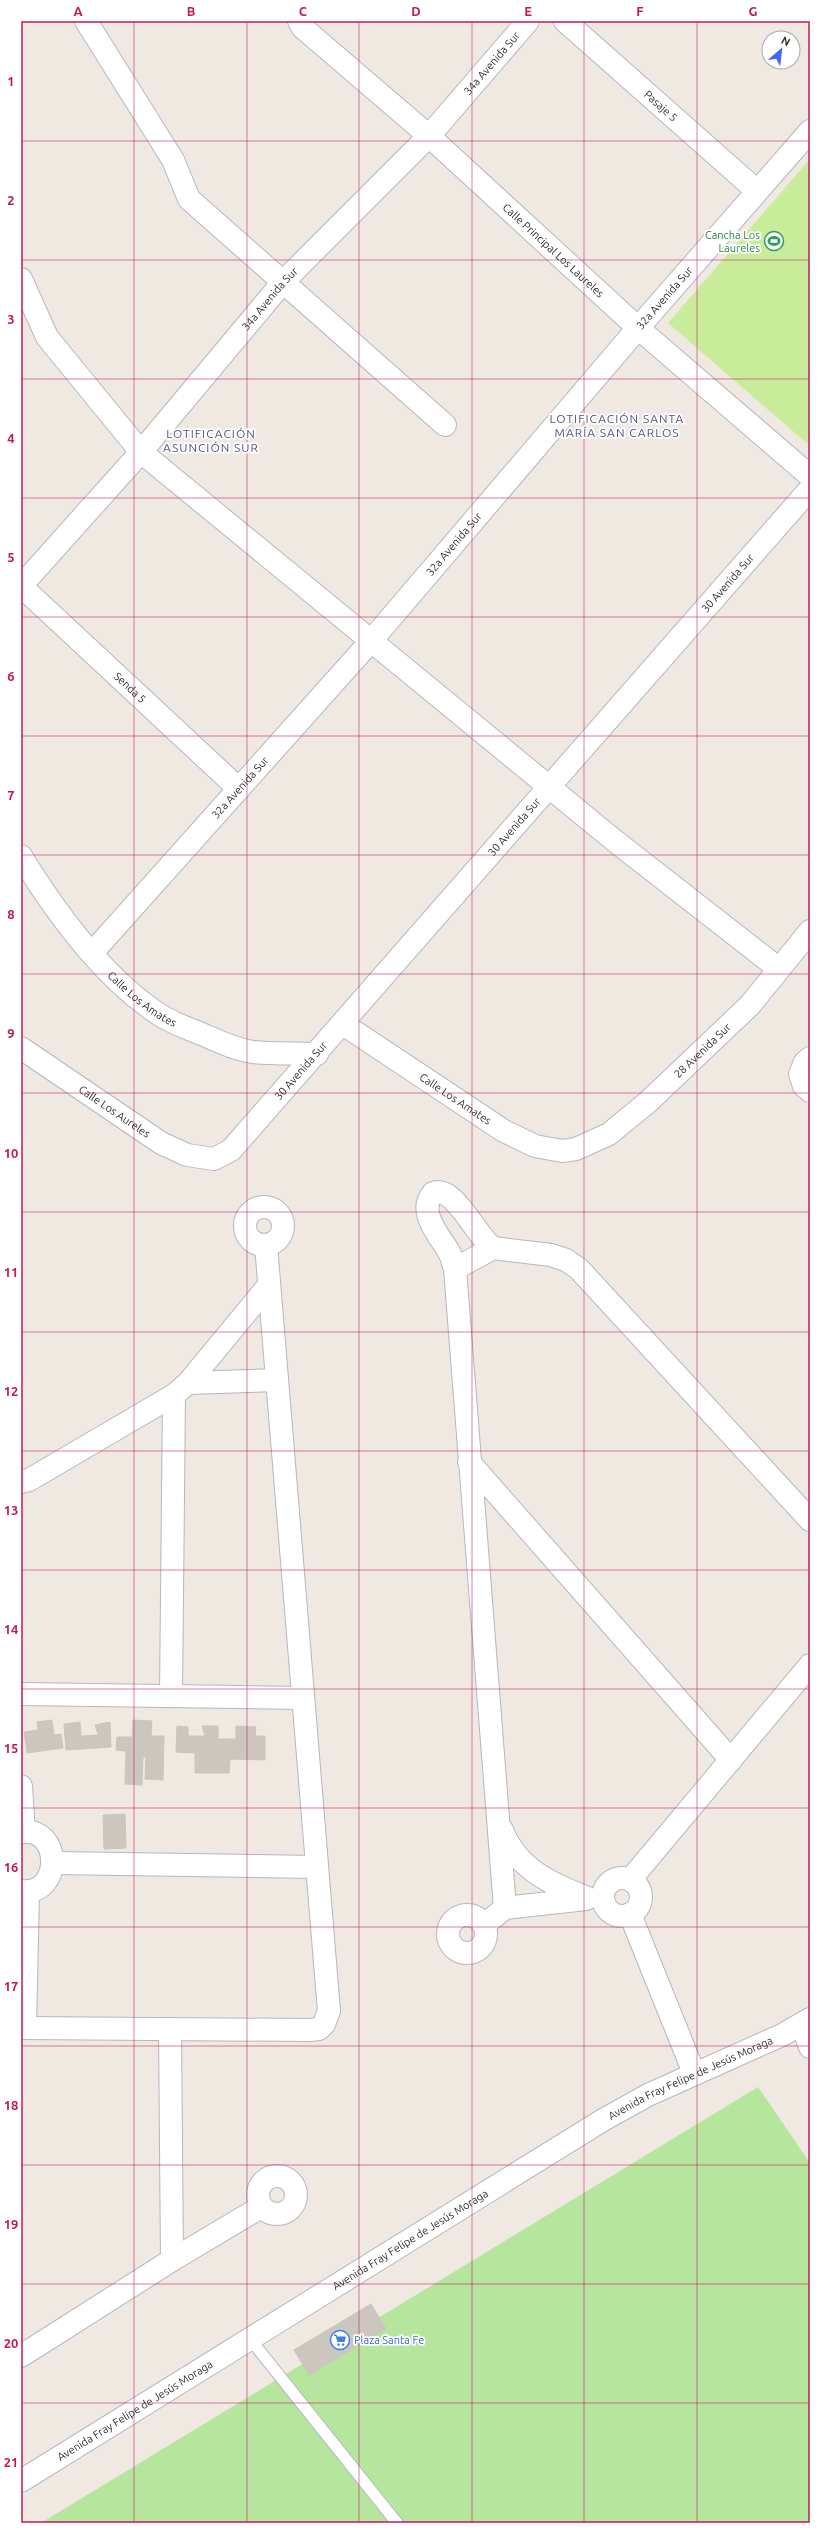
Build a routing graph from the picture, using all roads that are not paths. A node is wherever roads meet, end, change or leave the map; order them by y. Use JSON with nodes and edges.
{"nodes":[{"id":1,"x":86,"y":21,"type":"edge"},
{"id":2,"x":299,"y":21,"type":"edge"},
{"id":3,"x":528,"y":21,"type":"edge"},
{"id":4,"x":565,"y":21,"type":"edge"},
{"id":5,"x":810,"y":131,"type":"edge"},
{"id":6,"x":429,"y":136,"type":"junction"},
{"id":7,"x":757,"y":191,"type":"junction"},
{"id":8,"x":21,"y":280,"type":"edge"},
{"id":9,"x":283,"y":282,"type":"junction"},
{"id":10,"x":638,"y":328,"type":"junction"},
{"id":11,"x":445,"y":425,"type":"dead end"},
{"id":12,"x":141,"y":452,"type":"junction"},
{"id":13,"x":810,"y":476,"type":"edge"},
{"id":14,"x":810,"y":489,"type":"edge"},
{"id":15,"x":21,"y":586,"type":"edge"},
{"id":16,"x":371,"y":641,"type":"junction"},
{"id":17,"x":550,"y":787,"type":"junction"},
{"id":18,"x":238,"y":789,"type":"junction"},
{"id":19,"x":21,"y":856,"type":"edge"},
{"id":20,"x":810,"y":931,"type":"edge"},
{"id":21,"x":92,"y":953,"type":"junction"},
{"id":22,"x":779,"y":969,"type":"junction"},
{"id":23,"x":343,"y":1024,"type":"junction"},
{"id":24,"x":21,"y":1048,"type":"edge"},
{"id":25,"x":317,"y":1054,"type":"junction"},
{"id":26,"x":810,"y":1058,"type":"edge"},
{"id":27,"x":810,"y":1091,"type":"edge"},
{"id":28,"x":576,"y":1149,"type":"joint"},
{"id":29,"x":214,"y":1159,"type":"joint"},
{"id":30,"x":266,"y":1245,"type":"dead end"},
{"id":31,"x":493,"y":1248,"type":"junction"},
{"id":32,"x":455,"y":1269,"type":"junction"},
{"id":33,"x":269,"y":1285,"type":"junction"},
{"id":34,"x":277,"y":1380,"type":"junction"},
{"id":35,"x":181,"y":1389,"type":"junction"},
{"id":36,"x":469,"y":1462,"type":"junction"},
{"id":37,"x":21,"y":1482,"type":"edge"},
{"id":38,"x":810,"y":1520,"type":"edge"},
{"id":39,"x":810,"y":1665,"type":"edge"},
{"id":40,"x":21,"y":1694,"type":"edge"},
{"id":41,"x":171,"y":1696,"type":"junction"},
{"id":42,"x":303,"y":1698,"type":"junction"},
{"id":43,"x":731,"y":1760,"type":"junction"},
{"id":44,"x":21,"y":1786,"type":"edge"},
{"id":45,"x":498,"y":1820,"type":"junction"},
{"id":46,"x":22,"y":1832,"type":"edge"},
{"id":47,"x":54,"y":1863,"type":"junction"},
{"id":48,"x":317,"y":1867,"type":"junction"},
{"id":49,"x":630,"y":1880,"type":"junction"},
{"id":50,"x":25,"y":1892,"type":"edge"},
{"id":51,"x":596,"y":1897,"type":"junction"},
{"id":52,"x":505,"y":1908,"type":"junction"},
{"id":53,"x":630,"y":1914,"type":"junction"},
{"id":54,"x":484,"y":1925,"type":"dead end"},
{"id":55,"x":806,"y":2021,"type":"edge"},
{"id":56,"x":23,"y":2028,"type":"edge"},
{"id":57,"x":170,"y":2029,"type":"junction"},
{"id":58,"x":810,"y":2047,"type":"edge"},
{"id":59,"x":694,"y":2073,"type":"junction"},
{"id":60,"x":261,"y":2207,"type":"dead end"},
{"id":61,"x":172,"y":2260,"type":"junction"},
{"id":62,"x":250,"y":2339,"type":"junction"},
{"id":63,"x":21,"y":2356,"type":"edge"},
{"id":64,"x":21,"y":2481,"type":"edge"},
{"id":65,"x":397,"y":2523,"type":"edge"}],
"edges":[{"from":1,"to":9,"type":"street"},
{"from":2,"to":6,"type":"street","name":"Calle Principal Los Laureles"},
{"from":3,"to":6,"type":"street","name":"34a Avenida Sur"},
{"from":4,"to":7,"type":"street","name":"Pasaje 5"},
{"from":5,"to":7,"type":"street","name":"32a Avenida Sur"},
{"from":6,"to":9,"type":"street","name":"34a Avenida Sur"},
{"from":6,"to":10,"type":"street","name":"Calle Principal Los Laureles"},
{"from":7,"to":10,"type":"street","name":"32a Avenida Sur"},
{"from":8,"to":12,"type":"street"},
{"from":9,"to":11,"type":"street"},
{"from":9,"to":12,"type":"street","name":"34a Avenida Sur"},
{"from":10,"to":13,"type":"street","name":"Calle Principal Los Laureles"},
{"from":10,"to":16,"type":"street","name":"32a Avenida Sur"},
{"from":12,"to":15,"type":"street","name":"34a Avenida Sur"},
{"from":12,"to":16,"type":"street"},
{"from":14,"to":17,"type":"street","name":"30 Avenida Sur"},
{"from":15,"to":18,"type":"street","name":"Senda 5"},
{"from":16,"to":17,"type":"street"},
{"from":16,"to":18,"type":"street","name":"32a Avenida Sur"},
{"from":17,"to":22,"type":"street"},
{"from":17,"to":23,"type":"street","name":"30 Avenida Sur"},
{"from":18,"to":21,"type":"street","name":"32a Avenida Sur"},
{"from":19,"to":21,"type":"street","name":"Calle Los Amates"},
{"from":20,"to":22,"type":"street","name":"28 Avenida Sur"},
{"from":21,"to":25,"type":"street","name":"Calle Los Amates"},
{"from":22,"to":28,"type":"street","name":"28 Avenida Sur"},
{"from":23,"to":25,"type":"street","name":"30 Avenida Sur"},
{"from":23,"to":28,"type":"street","name":"Calle Los Amates"},
{"from":24,"to":29,"type":"street","name":"Calle Los Aureles"},
{"from":25,"to":29,"type":"street","name":"30 Avenida Sur"},
{"from":26,"to":27,"type":"street"},
{"from":30,"to":33,"type":"street"},
{"from":31,"to":32,"type":"street"},
{"from":31,"to":32,"type":"street"},
{"from":31,"to":38,"type":"street"},
{"from":32,"to":36,"type":"street"},
{"from":33,"to":34,"type":"street"},
{"from":33,"to":35,"type":"street"},
{"from":34,"to":35,"type":"street"},
{"from":34,"to":42,"type":"street"},
{"from":35,"to":37,"type":"street"},
{"from":35,"to":41,"type":"street"},
{"from":36,"to":43,"type":"street"},
{"from":36,"to":45,"type":"street"},
{"from":39,"to":43,"type":"street"},
{"from":40,"to":41,"type":"street"},
{"from":41,"to":42,"type":"street"},
{"from":42,"to":48,"type":"street"},
{"from":43,"to":49,"type":"street"},
{"from":44,"to":46,"type":"street"},
{"from":45,"to":51,"type":"street"},
{"from":45,"to":52,"type":"street"},
{"from":46,"to":47,"type":"street"},
{"from":47,"to":48,"type":"street"},
{"from":47,"to":50,"type":"street"},
{"from":48,"to":57,"type":"street"},
{"from":49,"to":51,"type":"street"},
{"from":49,"to":53,"type":"street"},
{"from":50,"to":56,"type":"street"},
{"from":51,"to":52,"type":"street"},
{"from":51,"to":53,"type":"street"},
{"from":52,"to":54,"type":"street"},
{"from":53,"to":59,"type":"street"},
{"from":55,"to":58,"type":"street"},
{"from":55,"to":59,"type":"street","name":"Avenida Fray Felipe de Jesús Moraga"},
{"from":56,"to":57,"type":"street"},
{"from":57,"to":61,"type":"street"},
{"from":59,"to":62,"type":"street","name":"Avenida Fray Felipe de Jesús Moraga"},
{"from":60,"to":61,"type":"street"},
{"from":61,"to":63,"type":"street"},
{"from":62,"to":64,"type":"street","name":"Avenida Fray Felipe de Jesús Moraga"},
{"from":62,"to":65,"type":"lane"}]}
